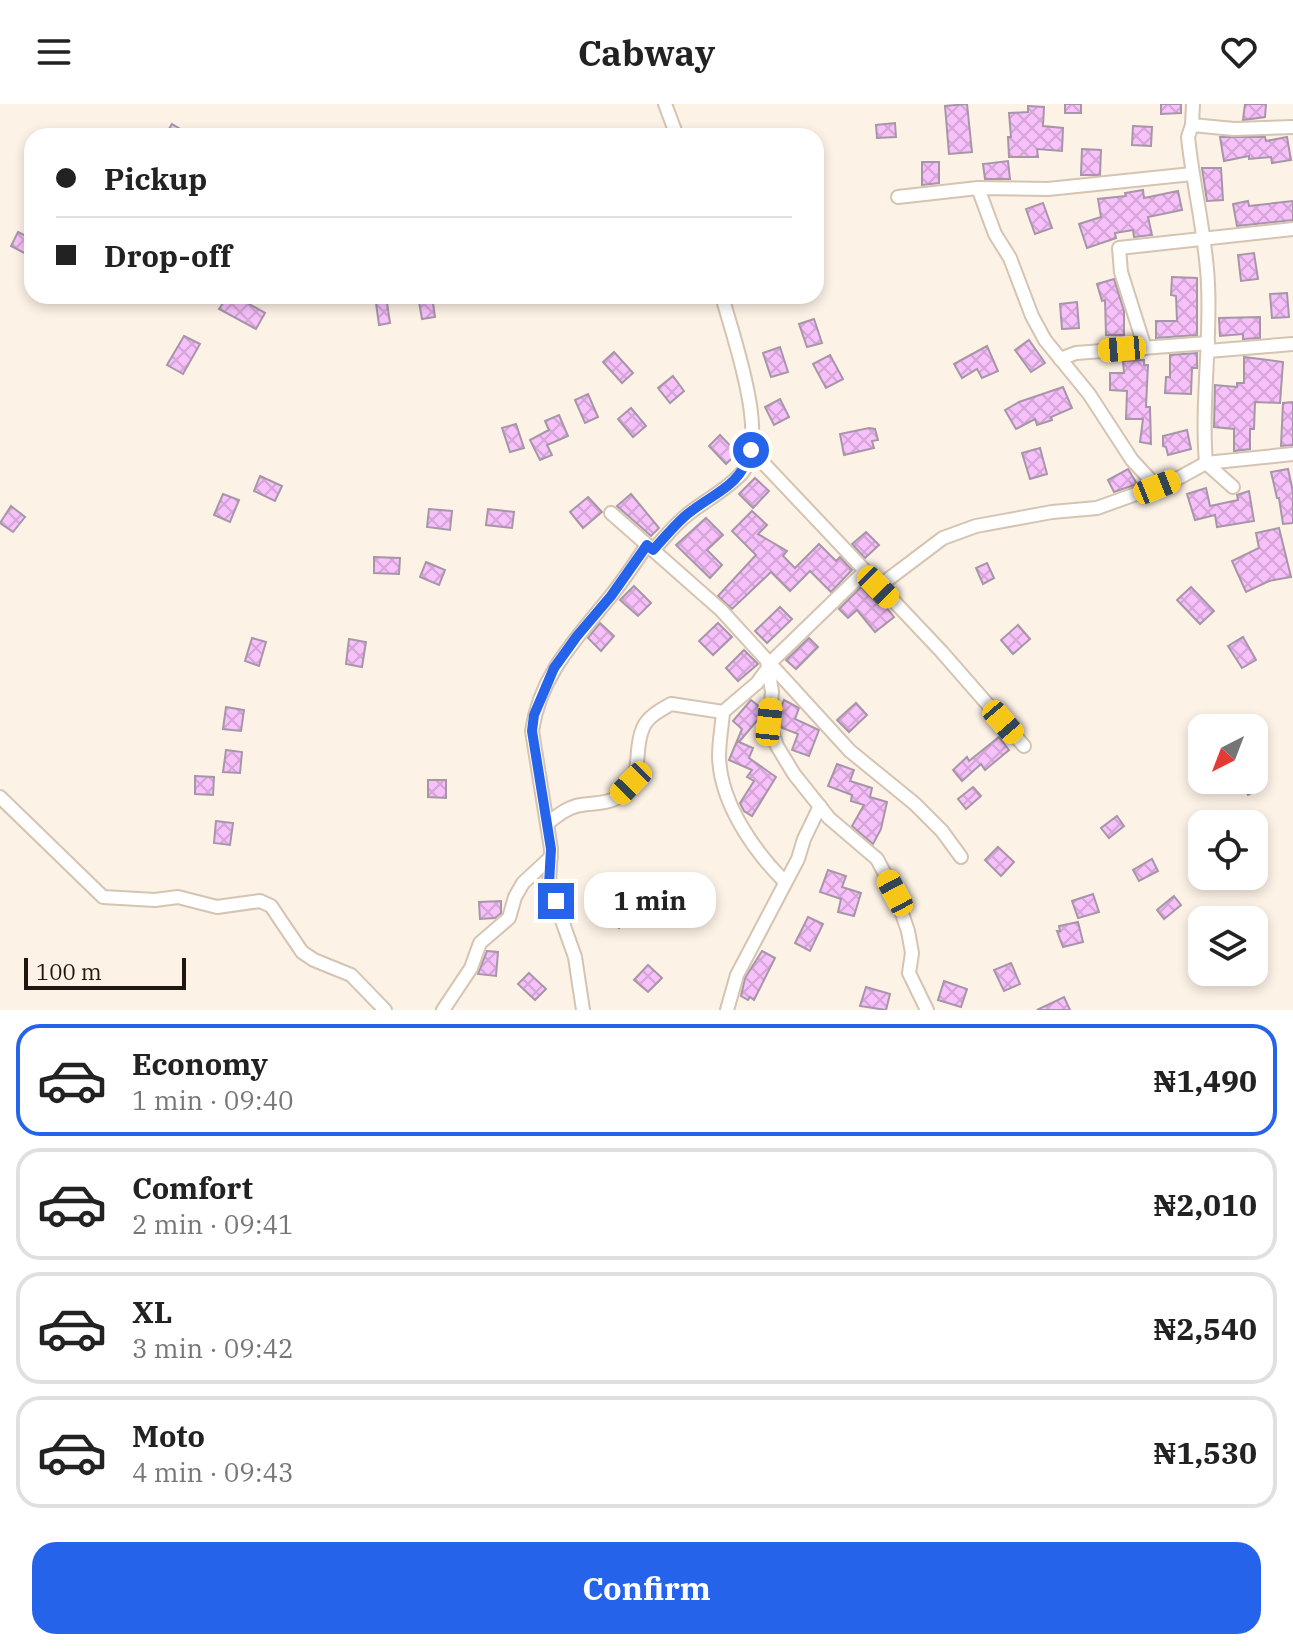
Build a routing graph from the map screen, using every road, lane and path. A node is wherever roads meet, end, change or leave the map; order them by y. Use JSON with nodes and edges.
{"nodes":[{"id":1,"x":665,"y":104,"type":"edge"},
{"id":2,"x":1193,"y":104,"type":"edge"},
{"id":3,"x":1192,"y":125,"type":"junction"},
{"id":4,"x":1293,"y":127,"type":"edge"},
{"id":5,"x":674,"y":128,"type":"edge"},
{"id":6,"x":1192,"y":174,"type":"junction"},
{"id":7,"x":978,"y":188,"type":"junction"},
{"id":8,"x":898,"y":197,"type":"dead end"},
{"id":9,"x":1293,"y":229,"type":"edge"},
{"id":10,"x":1202,"y":238,"type":"junction"},
{"id":11,"x":724,"y":304,"type":"edge"},
{"id":12,"x":1293,"y":344,"type":"edge"},
{"id":13,"x":1208,"y":347,"type":"junction"},
{"id":14,"x":1145,"y":348,"type":"junction"},
{"id":15,"x":1060,"y":359,"type":"junction"},
{"id":16,"x":751,"y":450,"type":"junction"},
{"id":17,"x":1293,"y":454,"type":"edge"},
{"id":18,"x":1206,"y":463,"type":"junction"},
{"id":19,"x":1157,"y":487,"type":"junction"},
{"id":20,"x":1233,"y":487,"type":"dead end"},
{"id":21,"x":611,"y":513,"type":"dead end"},
{"id":22,"x":650,"y":548,"type":"junction"},
{"id":23,"x":864,"y":572,"type":"junction"},
{"id":24,"x":878,"y":587,"type":"junction"},
{"id":25,"x":768,"y":664,"type":"junction"},
{"id":26,"x":723,"y":712,"type":"junction"},
{"id":27,"x":1024,"y":746,"type":"dead end"},
{"id":28,"x":0,"y":797,"type":"edge"},
{"id":29,"x":820,"y":806,"type":"junction"},
{"id":30,"x":548,"y":823,"type":"junction"},
{"id":31,"x":551,"y":857,"type":"junction"},
{"id":32,"x":961,"y":857,"type":"dead end"},
{"id":33,"x":785,"y":882,"type":"junction"},
{"id":34,"x":385,"y":1010,"type":"edge"},
{"id":35,"x":443,"y":1010,"type":"edge"},
{"id":36,"x":583,"y":1010,"type":"edge"},
{"id":37,"x":727,"y":1010,"type":"edge"},
{"id":38,"x":927,"y":1010,"type":"edge"}],
"edges":[{"from":1,"to":5,"type":"street"},
{"from":2,"to":3,"type":"street"},
{"from":3,"to":4,"type":"street"},
{"from":3,"to":6,"type":"street"},
{"from":6,"to":7,"type":"street"},
{"from":6,"to":10,"type":"street"},
{"from":7,"to":8,"type":"street"},
{"from":7,"to":15,"type":"street"},
{"from":9,"to":10,"type":"street"},
{"from":10,"to":13,"type":"street"},
{"from":10,"to":14,"type":"street"},
{"from":11,"to":16,"type":"street"},
{"from":12,"to":13,"type":"street"},
{"from":13,"to":14,"type":"street"},
{"from":13,"to":18,"type":"street"},
{"from":14,"to":15,"type":"street"},
{"from":15,"to":19,"type":"street"},
{"from":16,"to":22,"type":"street"},
{"from":16,"to":23,"type":"street"},
{"from":17,"to":18,"type":"street"},
{"from":18,"to":19,"type":"street"},
{"from":18,"to":20,"type":"street"},
{"from":19,"to":24,"type":"street"},
{"from":21,"to":22,"type":"street"},
{"from":22,"to":25,"type":"street"},
{"from":22,"to":30,"type":"street"},
{"from":23,"to":24,"type":"street"},
{"from":23,"to":25,"type":"street"},
{"from":24,"to":27,"type":"street"},
{"from":25,"to":26,"type":"street"},
{"from":25,"to":29,"type":"street"},
{"from":25,"to":32,"type":"street"},
{"from":26,"to":30,"type":"street"},
{"from":26,"to":33,"type":"street"},
{"from":28,"to":34,"type":"street"},
{"from":29,"to":33,"type":"street"},
{"from":29,"to":38,"type":"street"},
{"from":30,"to":31,"type":"street"},
{"from":31,"to":35,"type":"street"},
{"from":31,"to":36,"type":"street"},
{"from":33,"to":37,"type":"street"}]}
